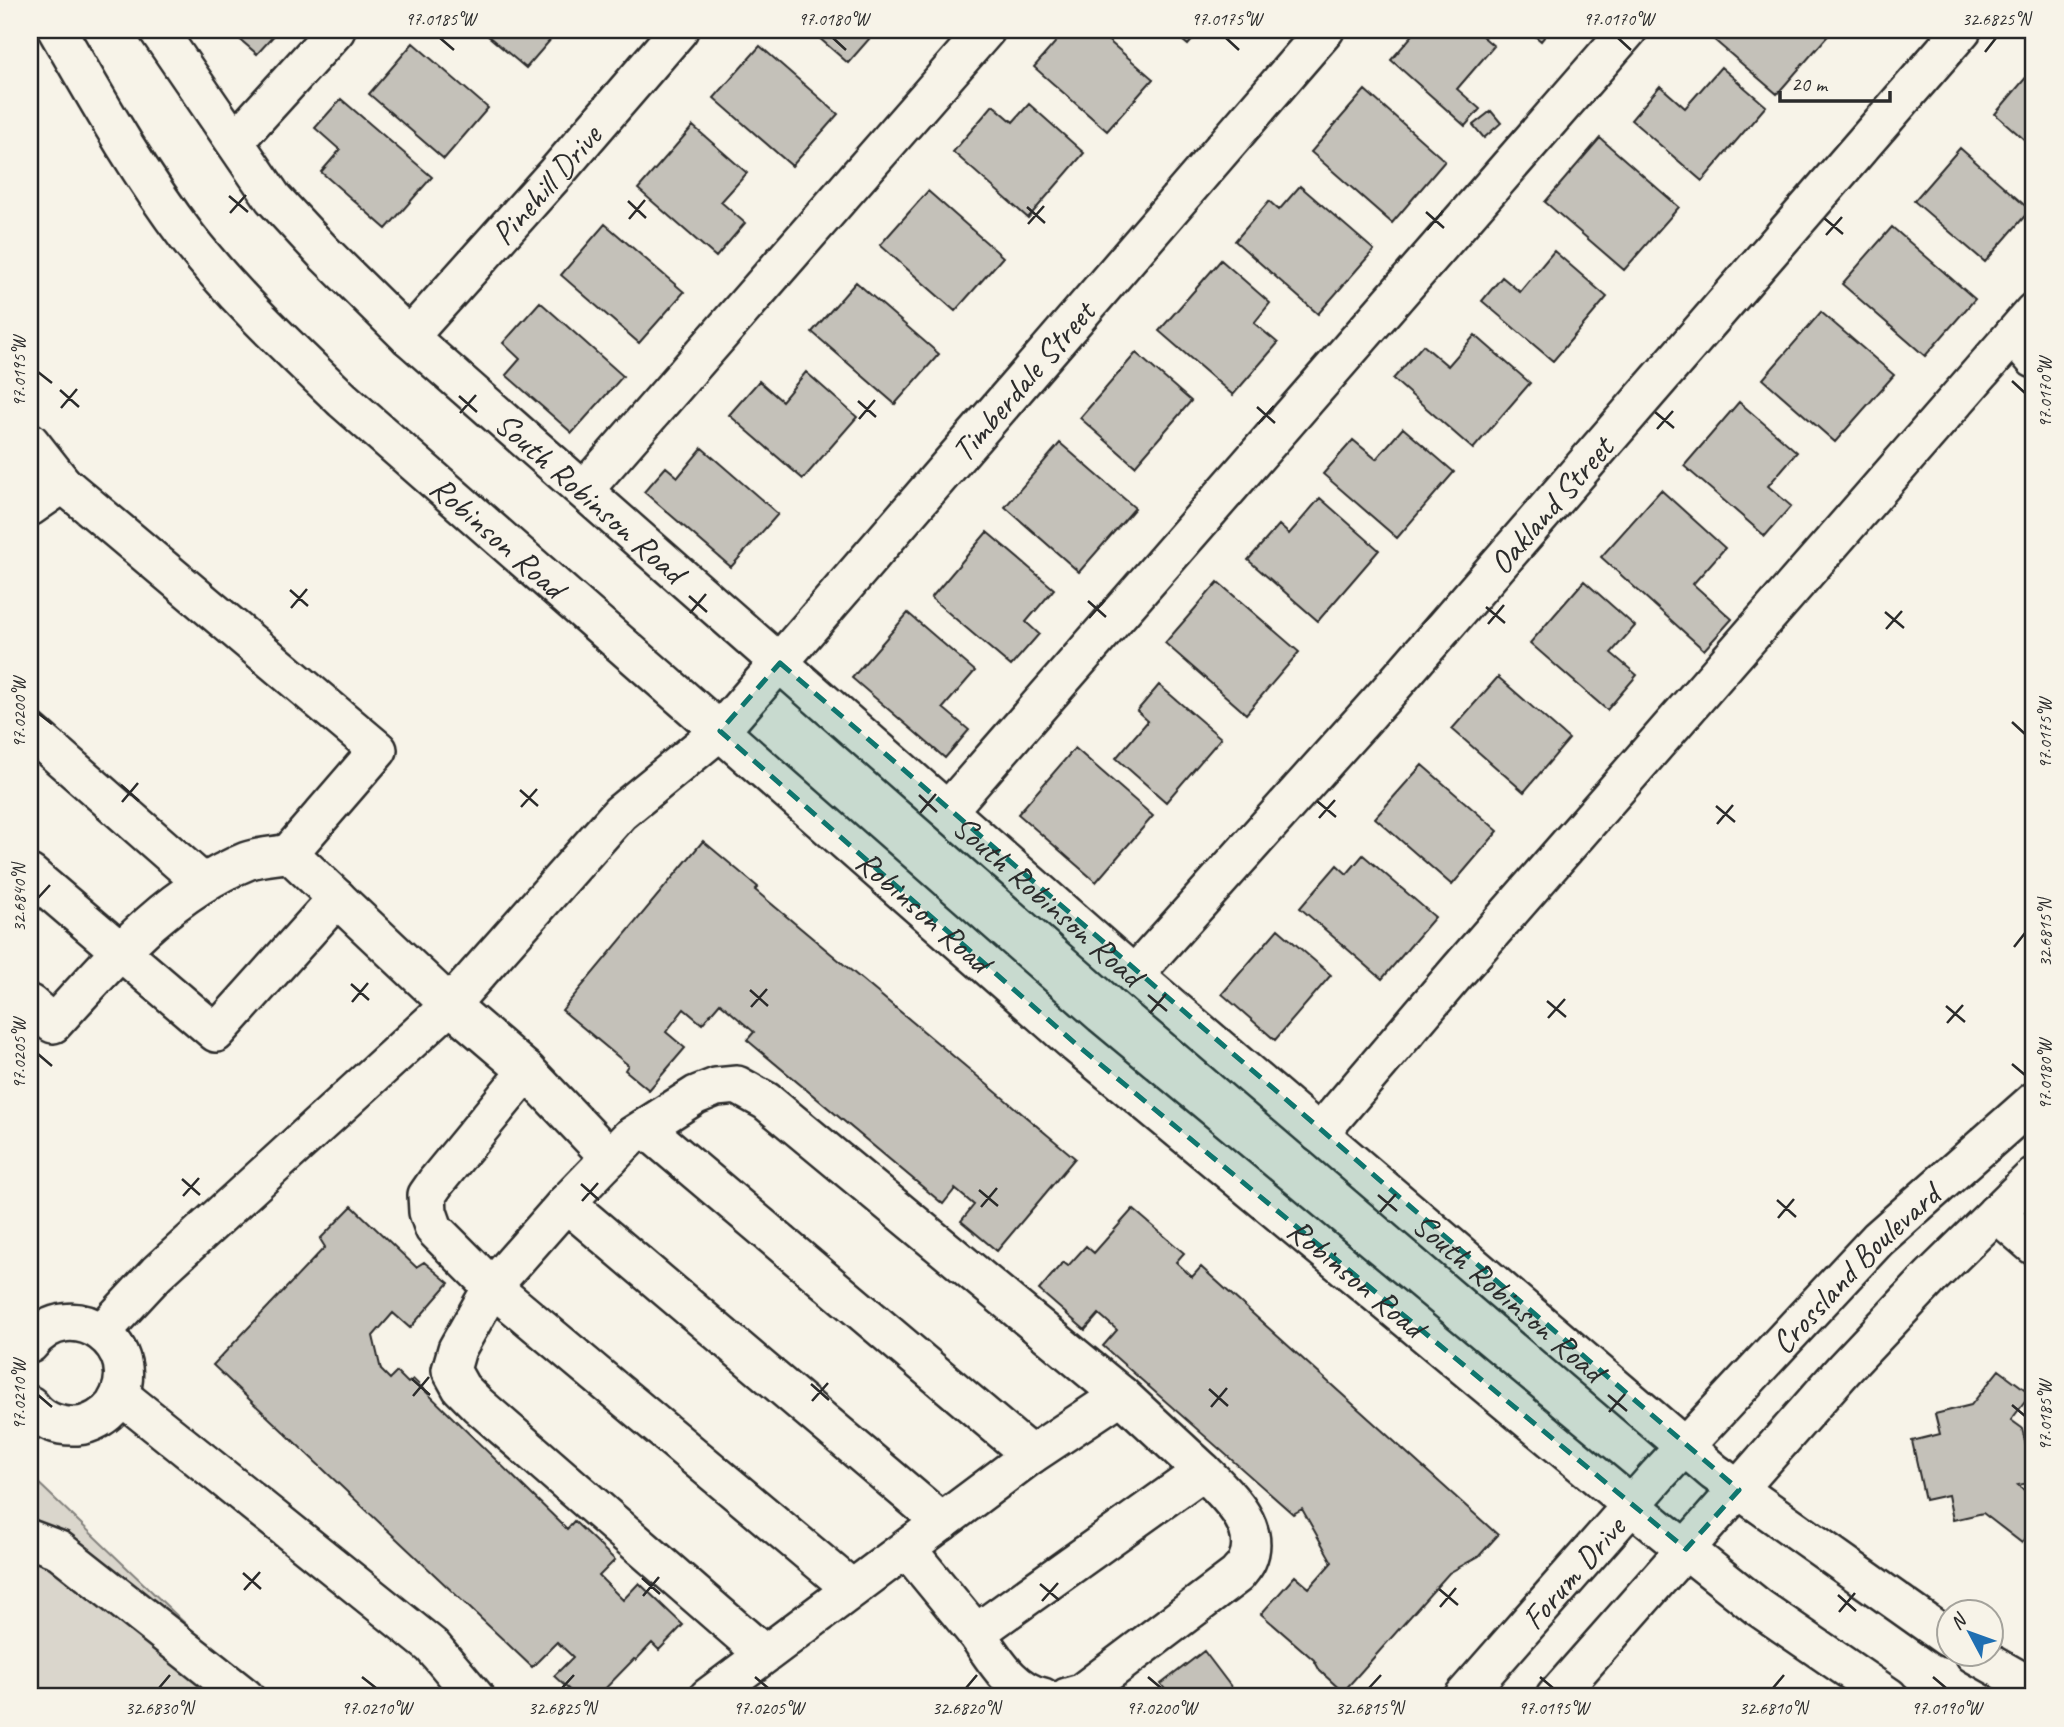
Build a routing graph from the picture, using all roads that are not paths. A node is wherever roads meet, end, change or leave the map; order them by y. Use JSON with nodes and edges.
{"nodes":[{"id":1,"x":57,"y":30,"type":"edge"},
{"id":2,"x":158,"y":30,"type":"edge"},
{"id":3,"x":336,"y":30,"type":"edge"},
{"id":4,"x":679,"y":30,"type":"edge"},
{"id":5,"x":986,"y":30,"type":"edge"},
{"id":6,"x":1325,"y":30,"type":"edge"},
{"id":7,"x":1628,"y":30,"type":"edge"},
{"id":8,"x":1962,"y":30,"type":"edge"},
{"id":9,"x":235,"y":141,"type":"junction"},
{"id":10,"x":2027,"y":335,"type":"edge"},
{"id":11,"x":409,"y":337,"type":"junction"},
{"id":12,"x":30,"y":442,"type":"edge"},
{"id":13,"x":64,"y":484,"type":"junction"},
{"id":14,"x":584,"y":491,"type":"junction"},
{"id":15,"x":30,"y":507,"type":"edge"},
{"id":16,"x":780,"y":663,"type":"junction"},
{"id":17,"x":30,"y":731,"type":"edge"},
{"id":18,"x":720,"y":731,"type":"junction"},
{"id":19,"x":948,"y":810,"type":"junction"},
{"id":20,"x":289,"y":853,"type":"junction"},
{"id":21,"x":30,"y":874,"type":"edge"},
{"id":22,"x":203,"y":883,"type":"junction"},
{"id":23,"x":338,"y":898,"type":"junction"},
{"id":24,"x":120,"y":952,"type":"junction"},
{"id":25,"x":1134,"y":975,"type":"junction"},
{"id":26,"x":30,"y":1004,"type":"edge"},
{"id":27,"x":450,"y":1005,"type":"junction"},
{"id":28,"x":527,"y":1071,"type":"junction"},
{"id":29,"x":2034,"y":1101,"type":"edge"},
{"id":30,"x":645,"y":1128,"type":"junction"},
{"id":31,"x":1319,"y":1134,"type":"junction"},
{"id":32,"x":610,"y":1157,"type":"junction"},
{"id":33,"x":2034,"y":1176,"type":"edge"},
{"id":34,"x":566,"y":1203,"type":"junction"},
{"id":35,"x":1996,"y":1213,"type":"junction"},
{"id":36,"x":2034,"y":1246,"type":"edge"},
{"id":37,"x":492,"y":1287,"type":"junction"},
{"id":38,"x":102,"y":1332,"type":"junction"},
{"id":39,"x":32,"y":1336,"type":"edge"},
{"id":40,"x":120,"y":1395,"type":"junction"},
{"id":41,"x":1121,"y":1395,"type":"junction"},
{"id":42,"x":30,"y":1405,"type":"edge"},
{"id":43,"x":1685,"y":1447,"type":"junction"},
{"id":44,"x":1031,"y":1455,"type":"junction"},
{"id":45,"x":1203,"y":1471,"type":"junction"},
{"id":46,"x":1739,"y":1489,"type":"junction"},
{"id":47,"x":1632,"y":1506,"type":"junction"},
{"id":48,"x":942,"y":1522,"type":"junction"},
{"id":49,"x":30,"y":1539,"type":"edge"},
{"id":50,"x":907,"y":1549,"type":"junction"},
{"id":51,"x":1686,"y":1549,"type":"junction"},
{"id":52,"x":851,"y":1588,"type":"junction"},
{"id":53,"x":1934,"y":1628,"type":"edge"},
{"id":54,"x":976,"y":1633,"type":"junction"},
{"id":55,"x":764,"y":1654,"type":"junction"},
{"id":56,"x":1999,"y":1668,"type":"edge"},
{"id":57,"x":2034,"y":1688,"type":"edge"},
{"id":58,"x":245,"y":1697,"type":"edge"},
{"id":59,"x":475,"y":1697,"type":"edge"},
{"id":60,"x":708,"y":1697,"type":"edge"},
{"id":61,"x":1043,"y":1697,"type":"edge"},
{"id":62,"x":1067,"y":1697,"type":"edge"},
{"id":63,"x":1463,"y":1697,"type":"edge"},
{"id":64,"x":1555,"y":1697,"type":"edge"},
{"id":65,"x":1889,"y":1697,"type":"edge"}],
"edges":[{"from":1,"to":18,"type":"street","name":"Robinson Road"},
{"from":2,"to":9,"type":"street","name":"South Robinson Road"},
{"from":3,"to":9,"type":"street"},
{"from":4,"to":11,"type":"street","name":"Pinehill Drive"},
{"from":5,"to":14,"type":"street"},
{"from":6,"to":16,"type":"street","name":"Timberdale Street"},
{"from":7,"to":19,"type":"street"},
{"from":8,"to":25,"type":"street","name":"Oakland Street"},
{"from":9,"to":11,"type":"street","name":"South Robinson Road"},
{"from":10,"to":31,"type":"street"},
{"from":11,"to":14,"type":"street","name":"South Robinson Road"},
{"from":12,"to":13,"type":"street"},
{"from":13,"to":15,"type":"street"},
{"from":13,"to":20,"type":"street"},
{"from":14,"to":16,"type":"street","name":"South Robinson Road"},
{"from":16,"to":18,"type":"street","name":"Timberdale Street"},
{"from":16,"to":19,"type":"street","name":"South Robinson Road"},
{"from":17,"to":22,"type":"street"},
{"from":18,"to":27,"type":"street","name":"Timberdale Street"},
{"from":18,"to":47,"type":"street","name":"Robinson Road"},
{"from":19,"to":25,"type":"street","name":"South Robinson Road"},
{"from":20,"to":22,"type":"street"},
{"from":20,"to":23,"type":"street"},
{"from":21,"to":24,"type":"street"},
{"from":22,"to":24,"type":"street"},
{"from":23,"to":24,"type":"street"},
{"from":23,"to":27,"type":"street"},
{"from":24,"to":26,"type":"street"},
{"from":25,"to":31,"type":"street","name":"South Robinson Road"},
{"from":27,"to":28,"type":"street"},
{"from":27,"to":38,"type":"street","name":"Timberdale Street"},
{"from":28,"to":32,"type":"street"},
{"from":28,"to":37,"type":"street"},
{"from":29,"to":43,"type":"street","name":"Crossland Boulevard"},
{"from":30,"to":32,"type":"street"},
{"from":30,"to":41,"type":"street"},
{"from":30,"to":44,"type":"street"},
{"from":31,"to":43,"type":"street","name":"South Robinson Road"},
{"from":32,"to":34,"type":"street"},
{"from":33,"to":35,"type":"street","name":"Crossland Boulevard"},
{"from":34,"to":37,"type":"street"},
{"from":34,"to":48,"type":"street"},
{"from":35,"to":36,"type":"street"},
{"from":35,"to":46,"type":"street","name":"Crossland Boulevard"},
{"from":37,"to":52,"type":"street"},
{"from":37,"to":55,"type":"street"},
{"from":38,"to":39,"type":"street"},
{"from":38,"to":40,"type":"street"},
{"from":40,"to":42,"type":"street"},
{"from":40,"to":59,"type":"street"},
{"from":41,"to":44,"type":"street"},
{"from":41,"to":45,"type":"street"},
{"from":43,"to":46,"type":"street","name":"South Robinson Road"},
{"from":43,"to":47,"type":"street","name":"Forum Drive"},
{"from":44,"to":48,"type":"street"},
{"from":45,"to":54,"type":"street"},
{"from":45,"to":62,"type":"street"},
{"from":46,"to":51,"type":"street","name":"Forum Drive"},
{"from":46,"to":53,"type":"street","name":"South Robinson Road"},
{"from":47,"to":51,"type":"street","name":"Robinson Road"},
{"from":47,"to":63,"type":"street","name":"Forum Drive"},
{"from":48,"to":50,"type":"street"},
{"from":49,"to":58,"type":"street"},
{"from":50,"to":52,"type":"street"},
{"from":50,"to":54,"type":"street"},
{"from":51,"to":64,"type":"street","name":"Forum Drive"},
{"from":51,"to":65,"type":"street","name":"Robinson Road"},
{"from":52,"to":55,"type":"street"},
{"from":54,"to":61,"type":"street"},
{"from":55,"to":60,"type":"street"},
{"from":56,"to":57,"type":"street"}]}
